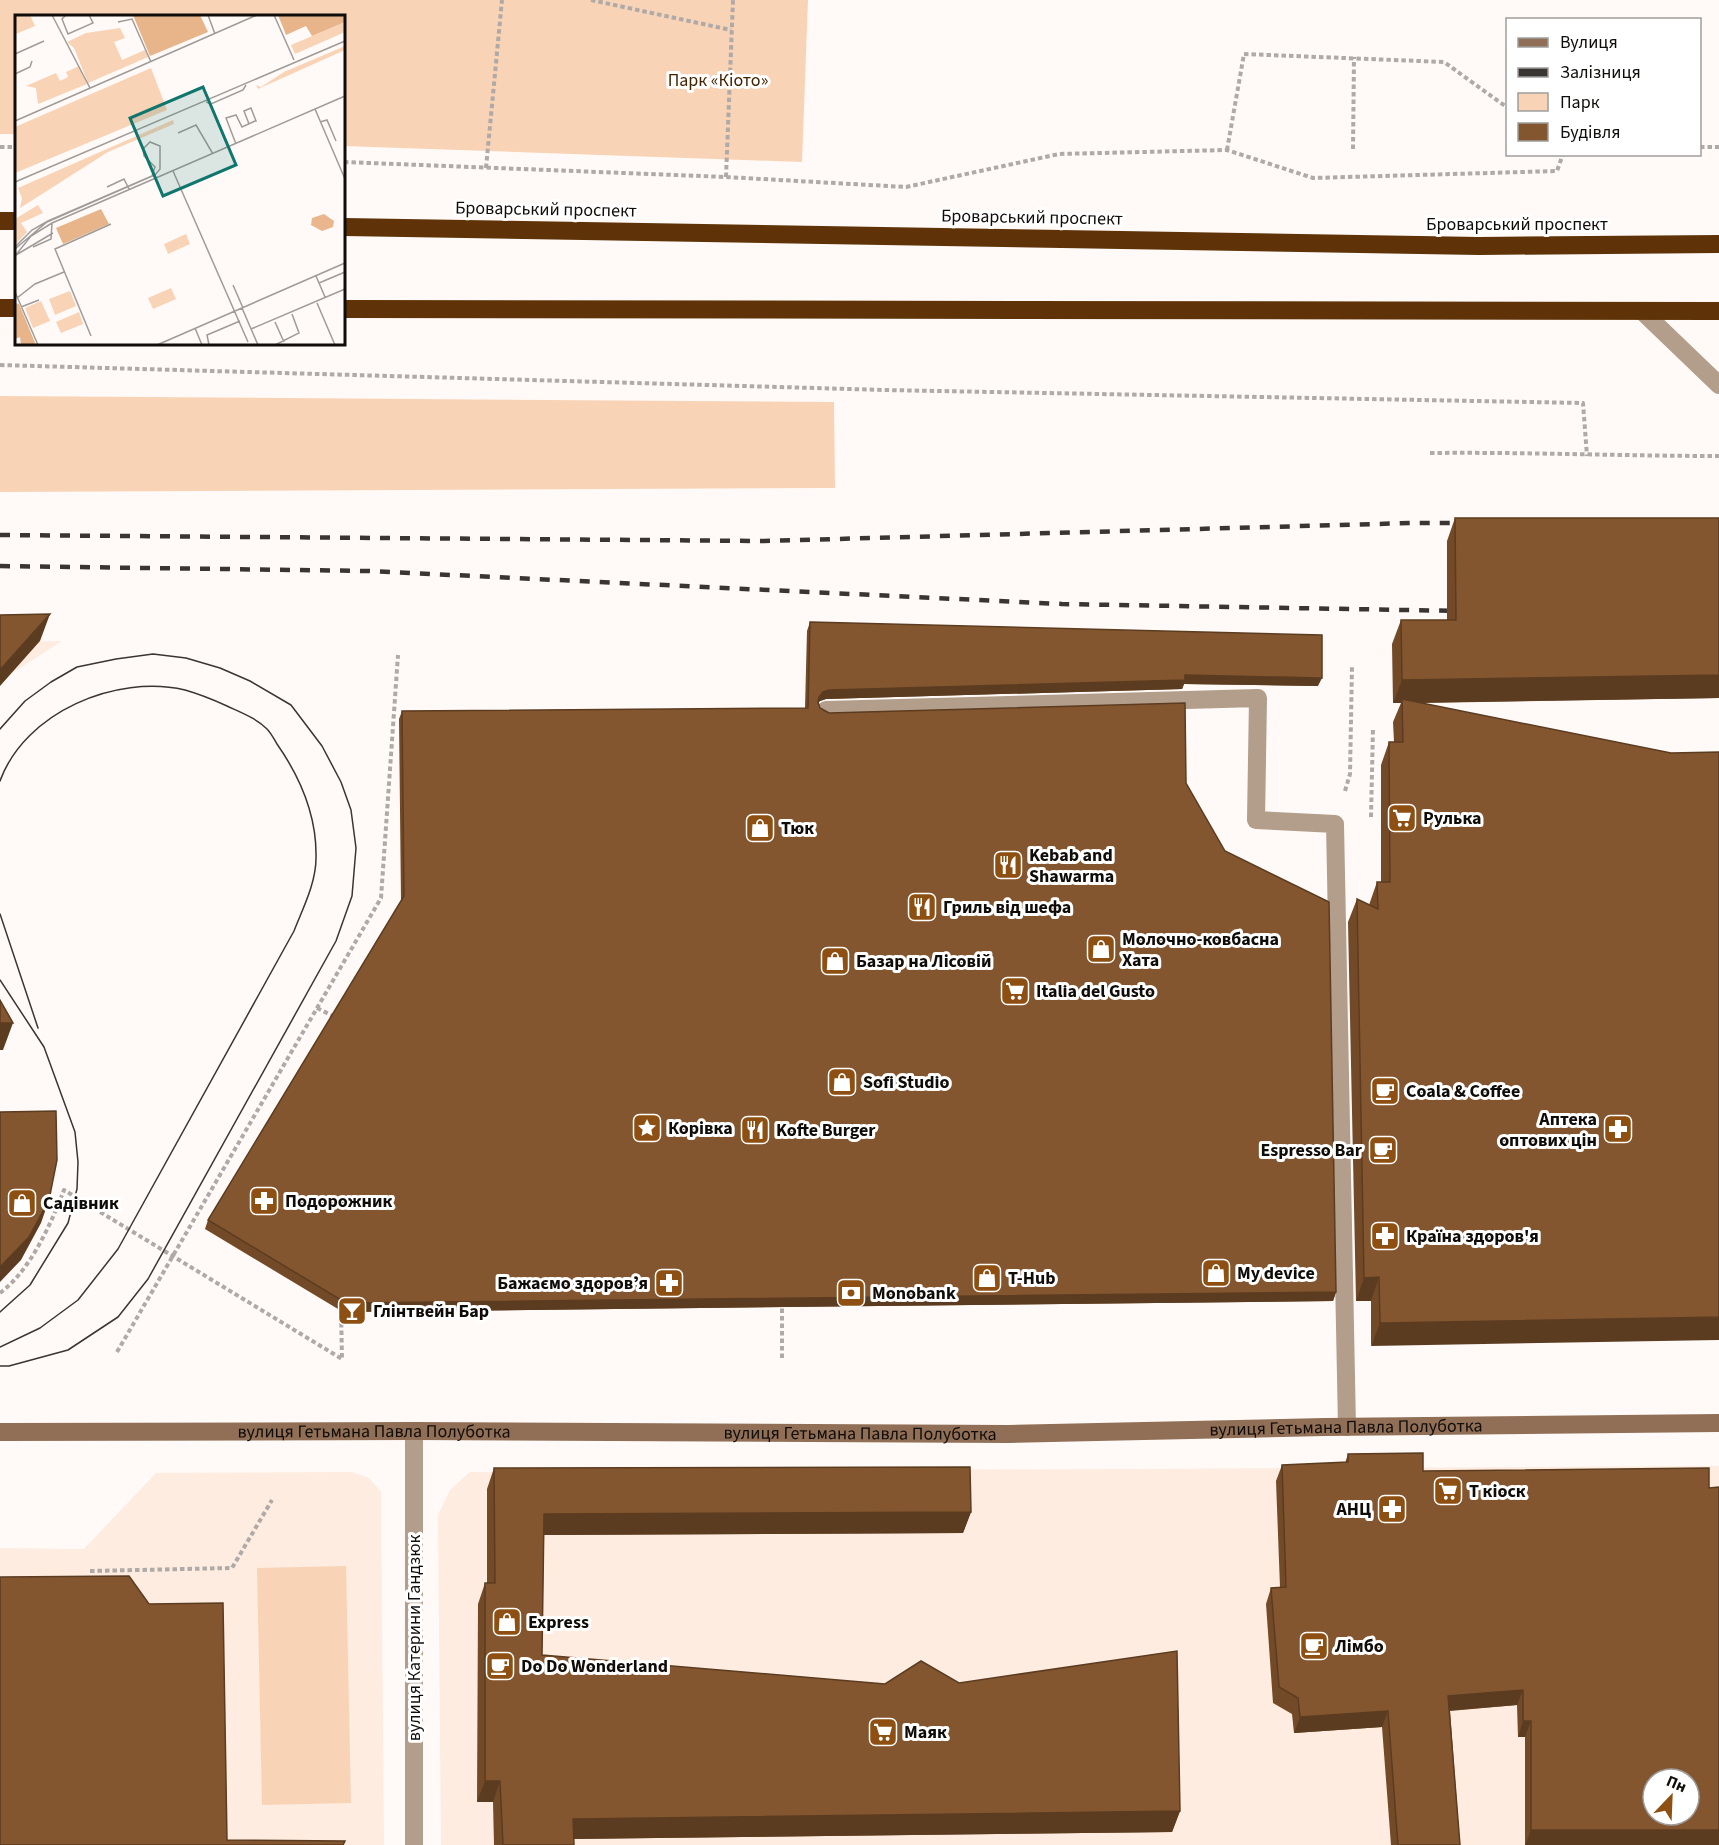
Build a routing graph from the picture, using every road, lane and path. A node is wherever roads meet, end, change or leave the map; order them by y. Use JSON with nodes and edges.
{"nodes":[{"id":1,"x":502,"y":0,"type":"edge"},
{"id":2,"x":591,"y":0,"type":"edge"},
{"id":3,"x":733,"y":0,"type":"edge"},
{"id":4,"x":731,"y":30,"type":"junction"},
{"id":5,"x":1354,"y":57,"type":"junction"},
{"id":6,"x":1506,"y":107,"type":"edge"},
{"id":7,"x":1701,"y":147,"type":"edge"},
{"id":8,"x":1719,"y":147,"type":"edge"},
{"id":9,"x":1353,"y":149,"type":"dead end"},
{"id":10,"x":1227,"y":150,"type":"junction"},
{"id":11,"x":1562,"y":156,"type":"edge"},
{"id":12,"x":345,"y":162,"type":"edge"},
{"id":13,"x":486,"y":168,"type":"junction"},
{"id":14,"x":726,"y":177,"type":"junction"},
{"id":15,"x":345,"y":227,"type":"edge"},
{"id":16,"x":1719,"y":244,"type":"edge"},
{"id":17,"x":345,"y":309,"type":"edge"},
{"id":18,"x":1641,"y":311,"type":"junction"},
{"id":19,"x":1719,"y":311,"type":"edge"},
{"id":20,"x":0,"y":365,"type":"edge"},
{"id":21,"x":1719,"y":385,"type":"edge"},
{"id":22,"x":1430,"y":453,"type":"dead end"},
{"id":23,"x":1587,"y":456,"type":"junction"},
{"id":24,"x":1719,"y":456,"type":"edge"},
{"id":25,"x":398,"y":655,"type":"dead end"},
{"id":26,"x":1352,"y":666,"type":"dead end"},
{"id":27,"x":826,"y":710,"type":"edge"},
{"id":28,"x":1373,"y":728,"type":"dead end"},
{"id":29,"x":1350,"y":774,"type":"dead end"},
{"id":30,"x":1335,"y":824,"type":"junction"},
{"id":31,"x":317,"y":1008,"type":"junction"},
{"id":32,"x":343,"y":1022,"type":"edge"},
{"id":33,"x":174,"y":1257,"type":"junction"},
{"id":34,"x":0,"y":1293,"type":"edge"},
{"id":35,"x":782,"y":1296,"type":"edge"},
{"id":36,"x":343,"y":1303,"type":"edge"},
{"id":37,"x":117,"y":1352,"type":"dead end"},
{"id":38,"x":782,"y":1358,"type":"dead end"},
{"id":39,"x":1719,"y":1423,"type":"edge"},
{"id":40,"x":1347,"y":1427,"type":"junction"},
{"id":41,"x":414,"y":1431,"type":"junction"},
{"id":42,"x":0,"y":1432,"type":"edge"},
{"id":43,"x":272,"y":1500,"type":"dead end"},
{"id":44,"x":90,"y":1571,"type":"dead end"},
{"id":45,"x":414,"y":1845,"type":"edge"}],
"edges":[{"from":1,"to":13,"type":"path"},
{"from":2,"to":4,"type":"path"},
{"from":3,"to":4,"type":"path"},
{"from":4,"to":14,"type":"path"},
{"from":5,"to":6,"type":"path"},
{"from":5,"to":9,"type":"path"},
{"from":5,"to":10,"type":"path"},
{"from":7,"to":8,"type":"path"},
{"from":10,"to":11,"type":"path"},
{"from":10,"to":14,"type":"path"},
{"from":12,"to":13,"type":"path"},
{"from":13,"to":14,"type":"path"},
{"from":15,"to":16,"type":"highway","name":"Броварський проспект"},
{"from":17,"to":18,"type":"highway"},
{"from":18,"to":19,"type":"highway"},
{"from":18,"to":21,"type":"street"},
{"from":20,"to":23,"type":"path"},
{"from":22,"to":23,"type":"path"},
{"from":23,"to":24,"type":"path"},
{"from":25,"to":31,"type":"path"},
{"from":26,"to":29,"type":"path"},
{"from":27,"to":30,"type":"street"},
{"from":28,"to":30,"type":"path"},
{"from":30,"to":40,"type":"street"},
{"from":31,"to":32,"type":"path"},
{"from":31,"to":33,"type":"path"},
{"from":33,"to":34,"type":"path"},
{"from":33,"to":36,"type":"path"},
{"from":33,"to":37,"type":"path"},
{"from":35,"to":38,"type":"path"},
{"from":39,"to":40,"type":"street","name":"вулиця Гетьмана Павла Полуботка"},
{"from":40,"to":41,"type":"street","name":"вулиця Гетьмана Павла Полуботка"},
{"from":41,"to":42,"type":"street","name":"вулиця Гетьмана Павла Полуботка"},
{"from":41,"to":45,"type":"street","name":"вулиця Катерини Гандзюк"},
{"from":43,"to":44,"type":"path"}]}
